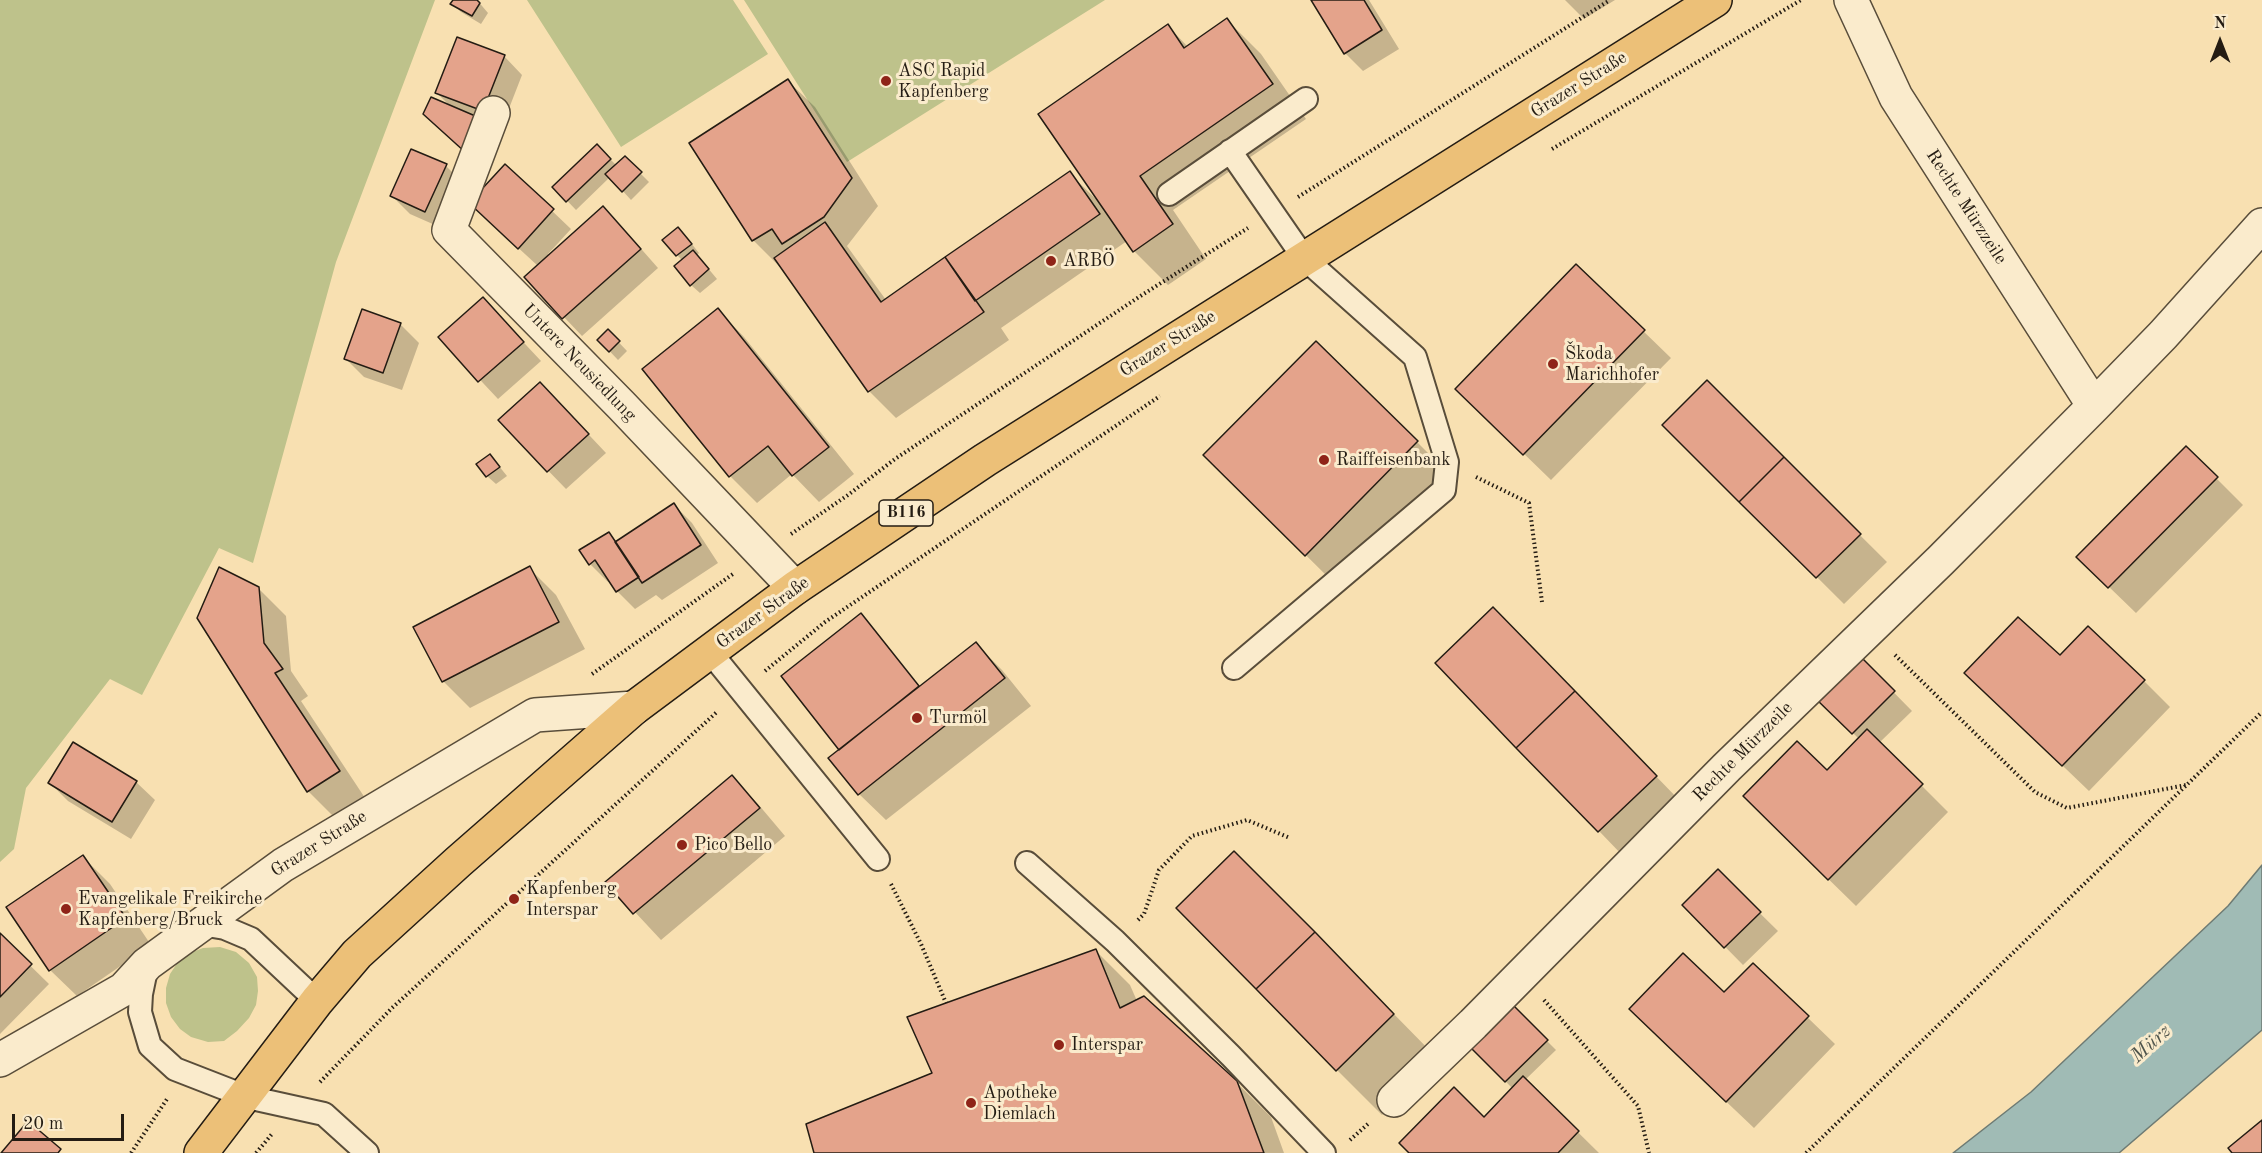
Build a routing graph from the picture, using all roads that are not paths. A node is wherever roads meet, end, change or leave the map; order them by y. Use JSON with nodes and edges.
{"nodes":[{"id":1,"x":1715,"y":0,"type":"edge"},
{"id":2,"x":1851,"y":0,"type":"edge"},
{"id":3,"x":1306,"y":99,"type":"dead end"},
{"id":4,"x":493,"y":112,"type":"dead end"},
{"id":5,"x":1230,"y":151,"type":"junction"},
{"id":6,"x":1169,"y":194,"type":"dead end"},
{"id":7,"x":2262,"y":225,"type":"edge"},
{"id":8,"x":1304,"y":258,"type":"junction"},
{"id":9,"x":2094,"y":406,"type":"junction"},
{"id":10,"x":795,"y":588,"type":"junction"},
{"id":11,"x":710,"y":651,"type":"junction"},
{"id":12,"x":1234,"y":668,"type":"dead end"},
{"id":13,"x":634,"y":708,"type":"junction"},
{"id":14,"x":878,"y":860,"type":"road end"},
{"id":15,"x":1027,"y":863,"type":"dead end"},
{"id":16,"x":201,"y":924,"type":"junction"},
{"id":17,"x":147,"y":964,"type":"junction"},
{"id":18,"x":316,"y":1001,"type":"junction"},
{"id":19,"x":0,"y":1060,"type":"edge"},
{"id":20,"x":244,"y":1096,"type":"junction"},
{"id":21,"x":1394,"y":1100,"type":"road end"},
{"id":22,"x":1335,"y":1149,"type":"edge"},
{"id":23,"x":201,"y":1153,"type":"edge"},
{"id":24,"x":367,"y":1153,"type":"edge"}],
"edges":[{"from":1,"to":8,"type":"main road","name":"Grazer Straße","number":"B116"},
{"from":2,"to":9,"type":"street","name":"Rechte Mürzzeile"},
{"from":3,"to":5,"type":"lane"},
{"from":4,"to":10,"type":"street","name":"Untere Neusiedlung"},
{"from":5,"to":6,"type":"lane"},
{"from":5,"to":8,"type":"lane"},
{"from":7,"to":9,"type":"street","name":"Rechte Mürzzeile"},
{"from":8,"to":10,"type":"main road","name":"Grazer Straße","number":"B116"},
{"from":8,"to":12,"type":"lane"},
{"from":9,"to":21,"type":"street","name":"Rechte Mürzzeile"},
{"from":10,"to":11,"type":"main road","name":"Grazer Straße","number":"B116"},
{"from":11,"to":13,"type":"main road","name":"Grazer Straße","number":"B116"},
{"from":11,"to":14,"type":"lane"},
{"from":13,"to":16,"type":"street","name":"Grazer Straße"},
{"from":13,"to":18,"type":"main road","name":"Grazer Straße","number":"B116"},
{"from":15,"to":22,"type":"lane"},
{"from":16,"to":17,"type":"street","name":"Grazer Straße"},
{"from":16,"to":18,"type":"lane"},
{"from":17,"to":19,"type":"street","name":"Grazer Straße"},
{"from":17,"to":20,"type":"lane"},
{"from":18,"to":20,"type":"main road","name":"Grazer Straße","number":"B116"},
{"from":20,"to":23,"type":"main road","name":"Grazer Straße","number":"B116"},
{"from":20,"to":24,"type":"lane"}]}
